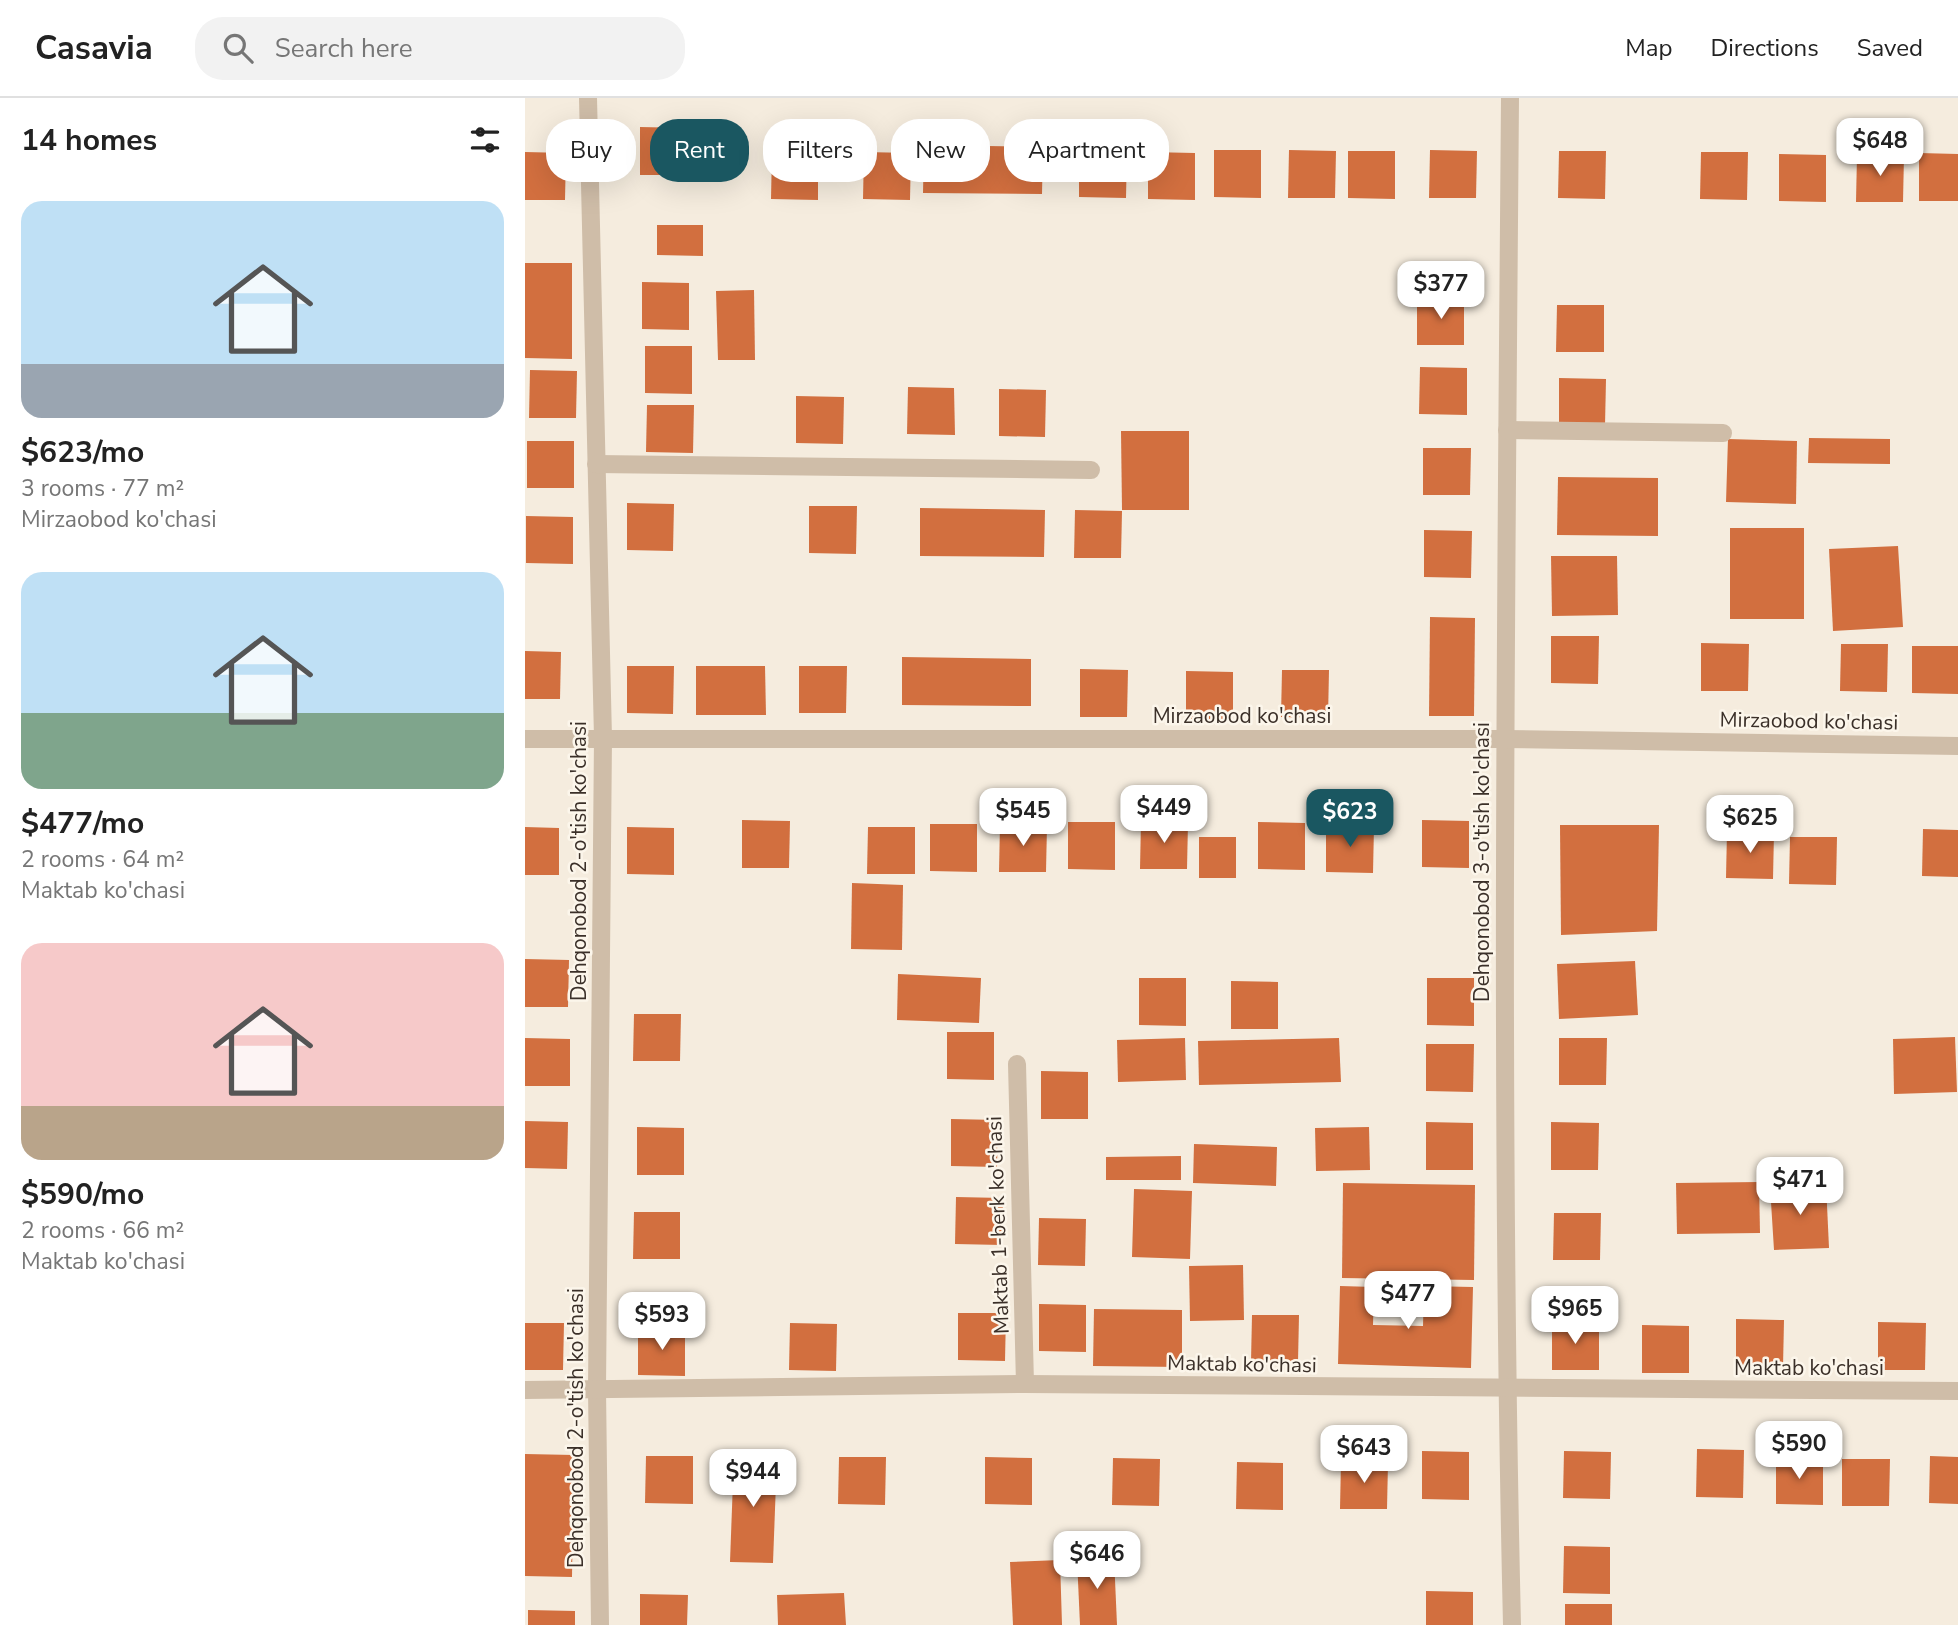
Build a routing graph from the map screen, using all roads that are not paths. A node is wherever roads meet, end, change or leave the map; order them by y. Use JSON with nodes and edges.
{"nodes":[{"id":1,"x":588,"y":98,"type":"edge"},
{"id":2,"x":1510,"y":98,"type":"edge"},
{"id":3,"x":1507,"y":430,"type":"junction"},
{"id":4,"x":1723,"y":433,"type":"dead end"},
{"id":5,"x":596,"y":464,"type":"junction"},
{"id":6,"x":1091,"y":470,"type":"dead end"},
{"id":7,"x":603,"y":738,"type":"junction"},
{"id":8,"x":525,"y":739,"type":"edge"},
{"id":9,"x":1504,"y":739,"type":"junction"},
{"id":10,"x":1958,"y":746,"type":"edge"},
{"id":11,"x":1017,"y":1064,"type":"dead end"},
{"id":12,"x":1025,"y":1384,"type":"junction"},
{"id":13,"x":1506,"y":1389,"type":"junction"},
{"id":14,"x":525,"y":1390,"type":"edge"},
{"id":15,"x":597,"y":1390,"type":"junction"},
{"id":16,"x":1958,"y":1391,"type":"edge"},
{"id":17,"x":600,"y":1625,"type":"edge"},
{"id":18,"x":1512,"y":1625,"type":"edge"}],
"edges":[{"from":1,"to":5,"type":"street","name":"Dehqonobod 2-o'tish ko'chasi"},
{"from":2,"to":3,"type":"street","name":"Dehqonobod 3-o'tish ko'chasi"},
{"from":3,"to":4,"type":"street"},
{"from":3,"to":9,"type":"street","name":"Dehqonobod 3-o'tish ko'chasi"},
{"from":5,"to":6,"type":"street"},
{"from":5,"to":7,"type":"street","name":"Dehqonobod 2-o'tish ko'chasi"},
{"from":7,"to":8,"type":"street","name":"Mirzaobod ko'chasi"},
{"from":7,"to":9,"type":"street","name":"Mirzaobod ko'chasi"},
{"from":7,"to":15,"type":"street","name":"Dehqonobod 2-o'tish ko'chasi"},
{"from":9,"to":10,"type":"street","name":"Mirzaobod ko'chasi"},
{"from":9,"to":13,"type":"street","name":"Dehqonobod 3-o'tish ko'chasi"},
{"from":11,"to":12,"type":"street","name":"Maktab 1-berk ko'chasi"},
{"from":12,"to":13,"type":"street","name":"Maktab ko'chasi"},
{"from":12,"to":15,"type":"street","name":"Maktab ko'chasi"},
{"from":13,"to":16,"type":"street","name":"Maktab ko'chasi"},
{"from":13,"to":18,"type":"street","name":"Dehqonobod 3-o'tish ko'chasi"},
{"from":14,"to":15,"type":"street","name":"Maktab ko'chasi"},
{"from":15,"to":17,"type":"street","name":"Dehqonobod 2-o'tish ko'chasi"}]}
